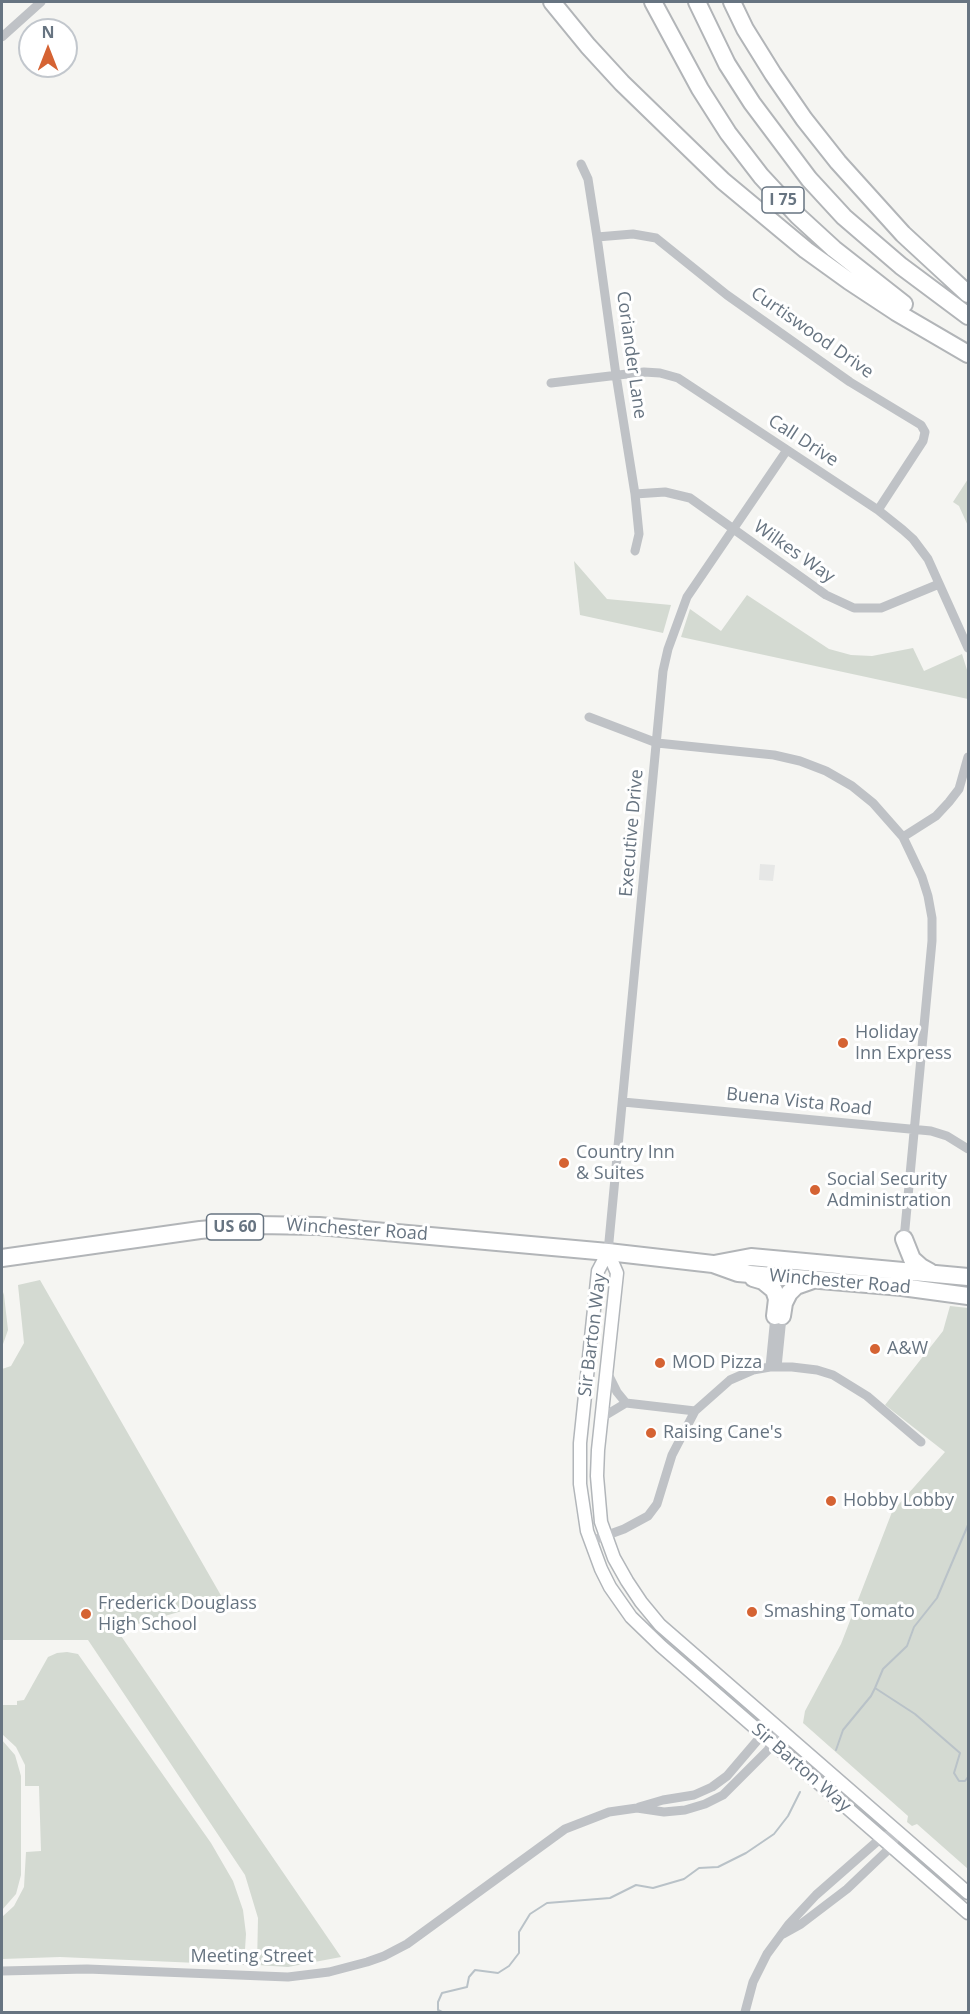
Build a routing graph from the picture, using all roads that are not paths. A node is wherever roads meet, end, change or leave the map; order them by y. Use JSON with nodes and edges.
{"nodes":[{"id":1,"x":41,"y":2,"type":"edge"},
{"id":2,"x":552,"y":2,"type":"edge"},
{"id":3,"x":653,"y":2,"type":"edge"},
{"id":4,"x":697,"y":2,"type":"edge"},
{"id":5,"x":732,"y":2,"type":"edge"},
{"id":6,"x":2,"y":37,"type":"edge"},
{"id":7,"x":581,"y":164,"type":"dead end"},
{"id":8,"x":597,"y":237,"type":"junction"},
{"id":9,"x":969,"y":294,"type":"edge"},
{"id":10,"x":969,"y":316,"type":"edge"},
{"id":11,"x":969,"y":348,"type":"edge"},
{"id":12,"x":969,"y":354,"type":"edge"},
{"id":13,"x":616,"y":375,"type":"junction"},
{"id":14,"x":551,"y":383,"type":"dead end"},
{"id":15,"x":787,"y":450,"type":"junction"},
{"id":16,"x":636,"y":494,"type":"junction"},
{"id":17,"x":878,"y":510,"type":"junction"},
{"id":18,"x":734,"y":529,"type":"junction"},
{"id":19,"x":635,"y":551,"type":"dead end"},
{"id":20,"x":939,"y":584,"type":"junction"},
{"id":21,"x":969,"y":648,"type":"edge"},
{"id":22,"x":589,"y":717,"type":"dead end"},
{"id":23,"x":657,"y":743,"type":"junction"},
{"id":24,"x":969,"y":758,"type":"edge"},
{"id":25,"x":903,"y":837,"type":"junction"},
{"id":26,"x":623,"y":1101,"type":"junction"},
{"id":27,"x":915,"y":1130,"type":"junction"},
{"id":28,"x":969,"y":1149,"type":"edge"},
{"id":29,"x":904,"y":1239,"type":"junction"},
{"id":30,"x":608,"y":1252,"type":"junction"},
{"id":31,"x":2,"y":1258,"type":"edge"},
{"id":32,"x":713,"y":1264,"type":"junction"},
{"id":33,"x":872,"y":1268,"type":"junction"},
{"id":34,"x":738,"y":1273,"type":"junction"},
{"id":35,"x":933,"y":1274,"type":"junction"},
{"id":36,"x":969,"y":1277,"type":"edge"},
{"id":37,"x":817,"y":1280,"type":"junction"},
{"id":38,"x":969,"y":1296,"type":"edge"},
{"id":39,"x":778,"y":1316,"type":"junction"},
{"id":40,"x":773,"y":1367,"type":"junction"},
{"id":41,"x":606,"y":1369,"type":"junction"},
{"id":42,"x":626,"y":1402,"type":"junction"},
{"id":43,"x":695,"y":1411,"type":"junction"},
{"id":44,"x":601,"y":1418,"type":"junction"},
{"id":45,"x":921,"y":1442,"type":"dead end"},
{"id":46,"x":606,"y":1536,"type":"junction"},
{"id":47,"x":591,"y":1542,"type":"junction"},
{"id":48,"x":779,"y":1729,"type":"junction"},
{"id":49,"x":762,"y":1735,"type":"junction"},
{"id":50,"x":774,"y":1744,"type":"junction"},
{"id":51,"x":637,"y":1808,"type":"junction"},
{"id":52,"x":898,"y":1831,"type":"junction"},
{"id":53,"x":886,"y":1842,"type":"junction"},
{"id":54,"x":825,"y":1888,"type":"junction"},
{"id":55,"x":969,"y":1893,"type":"edge"},
{"id":56,"x":835,"y":1899,"type":"junction"},
{"id":57,"x":969,"y":1913,"type":"edge"},
{"id":58,"x":783,"y":1934,"type":"junction"},
{"id":59,"x":2,"y":1971,"type":"edge"},
{"id":60,"x":745,"y":2013,"type":"edge"}],
"edges":[{"from":1,"to":6,"type":"street"},
{"from":2,"to":12,"type":"highway"},
{"from":3,"to":11,"type":"highway","number":"I 75"},
{"from":4,"to":10,"type":"highway","number":"I 75"},
{"from":5,"to":9,"type":"highway"},
{"from":7,"to":8,"type":"street","name":"Coriander Lane"},
{"from":8,"to":13,"type":"street","name":"Coriander Lane"},
{"from":8,"to":17,"type":"street","name":"Curtiswood Drive"},
{"from":13,"to":14,"type":"street","name":"Call Drive"},
{"from":13,"to":15,"type":"street","name":"Call Drive"},
{"from":13,"to":16,"type":"street","name":"Coriander Lane"},
{"from":15,"to":17,"type":"street","name":"Call Drive"},
{"from":15,"to":18,"type":"street","name":"Executive Drive"},
{"from":16,"to":18,"type":"street","name":"Wilkes Way"},
{"from":16,"to":19,"type":"street","name":"Coriander Lane"},
{"from":17,"to":20,"type":"street","name":"Call Drive"},
{"from":18,"to":20,"type":"street","name":"Wilkes Way"},
{"from":18,"to":23,"type":"street","name":"Executive Drive"},
{"from":20,"to":21,"type":"street","name":"Call Drive"},
{"from":22,"to":23,"type":"street"},
{"from":23,"to":25,"type":"street"},
{"from":23,"to":26,"type":"street","name":"Executive Drive"},
{"from":24,"to":25,"type":"street"},
{"from":25,"to":27,"type":"street"},
{"from":26,"to":27,"type":"street","name":"Buena Vista Road"},
{"from":26,"to":30,"type":"street","name":"Executive Drive"},
{"from":27,"to":28,"type":"street","name":"Buena Vista Road"},
{"from":27,"to":29,"type":"street"},
{"from":29,"to":33,"type":"highway"},
{"from":29,"to":35,"type":"highway"},
{"from":30,"to":31,"type":"highway","name":"Winchester Road","number":"US 60"},
{"from":30,"to":32,"type":"highway","name":"Winchester Road","number":"US 60"},
{"from":30,"to":41,"type":"main road","name":"Sir Barton Way"},
{"from":30,"to":47,"type":"main road","name":"Sir Barton Way"},
{"from":32,"to":33,"type":"highway","name":"Winchester Road","number":"US 60"},
{"from":32,"to":34,"type":"highway","name":"Winchester Road","number":"US 60"},
{"from":33,"to":35,"type":"highway","name":"Winchester Road","number":"US 60"},
{"from":34,"to":37,"type":"highway","name":"Winchester Road","number":"US 60"},
{"from":34,"to":39,"type":"highway"},
{"from":35,"to":36,"type":"highway","name":"Winchester Road","number":"US 60"},
{"from":37,"to":38,"type":"highway","name":"Winchester Road","number":"US 60"},
{"from":37,"to":39,"type":"highway"},
{"from":39,"to":40,"type":"street"},
{"from":40,"to":43,"type":"street"},
{"from":40,"to":45,"type":"street"},
{"from":41,"to":42,"type":"street"},
{"from":41,"to":44,"type":"main road","name":"Sir Barton Way"},
{"from":42,"to":43,"type":"street"},
{"from":42,"to":44,"type":"street"},
{"from":43,"to":46,"type":"street"},
{"from":44,"to":46,"type":"main road","name":"Sir Barton Way"},
{"from":46,"to":47,"type":"street"},
{"from":46,"to":48,"type":"main road","name":"Sir Barton Way"},
{"from":47,"to":49,"type":"main road","name":"Sir Barton Way"},
{"from":48,"to":49,"type":"street","name":"Meeting Street"},
{"from":48,"to":50,"type":"street","name":"Meeting Street"},
{"from":48,"to":52,"type":"main road","name":"Sir Barton Way"},
{"from":49,"to":50,"type":"main road","name":"Sir Barton Way"},
{"from":49,"to":51,"type":"street","name":"Meeting Street"},
{"from":50,"to":51,"type":"street","name":"Meeting Street"},
{"from":50,"to":53,"type":"main road","name":"Sir Barton Way"},
{"from":51,"to":59,"type":"street","name":"Meeting Street"},
{"from":52,"to":53,"type":"street"},
{"from":52,"to":55,"type":"main road","name":"Sir Barton Way"},
{"from":53,"to":54,"type":"street"},
{"from":53,"to":56,"type":"street"},
{"from":53,"to":57,"type":"main road","name":"Sir Barton Way"},
{"from":54,"to":56,"type":"street"},
{"from":54,"to":58,"type":"street"},
{"from":56,"to":58,"type":"street"},
{"from":58,"to":60,"type":"street"}]}
